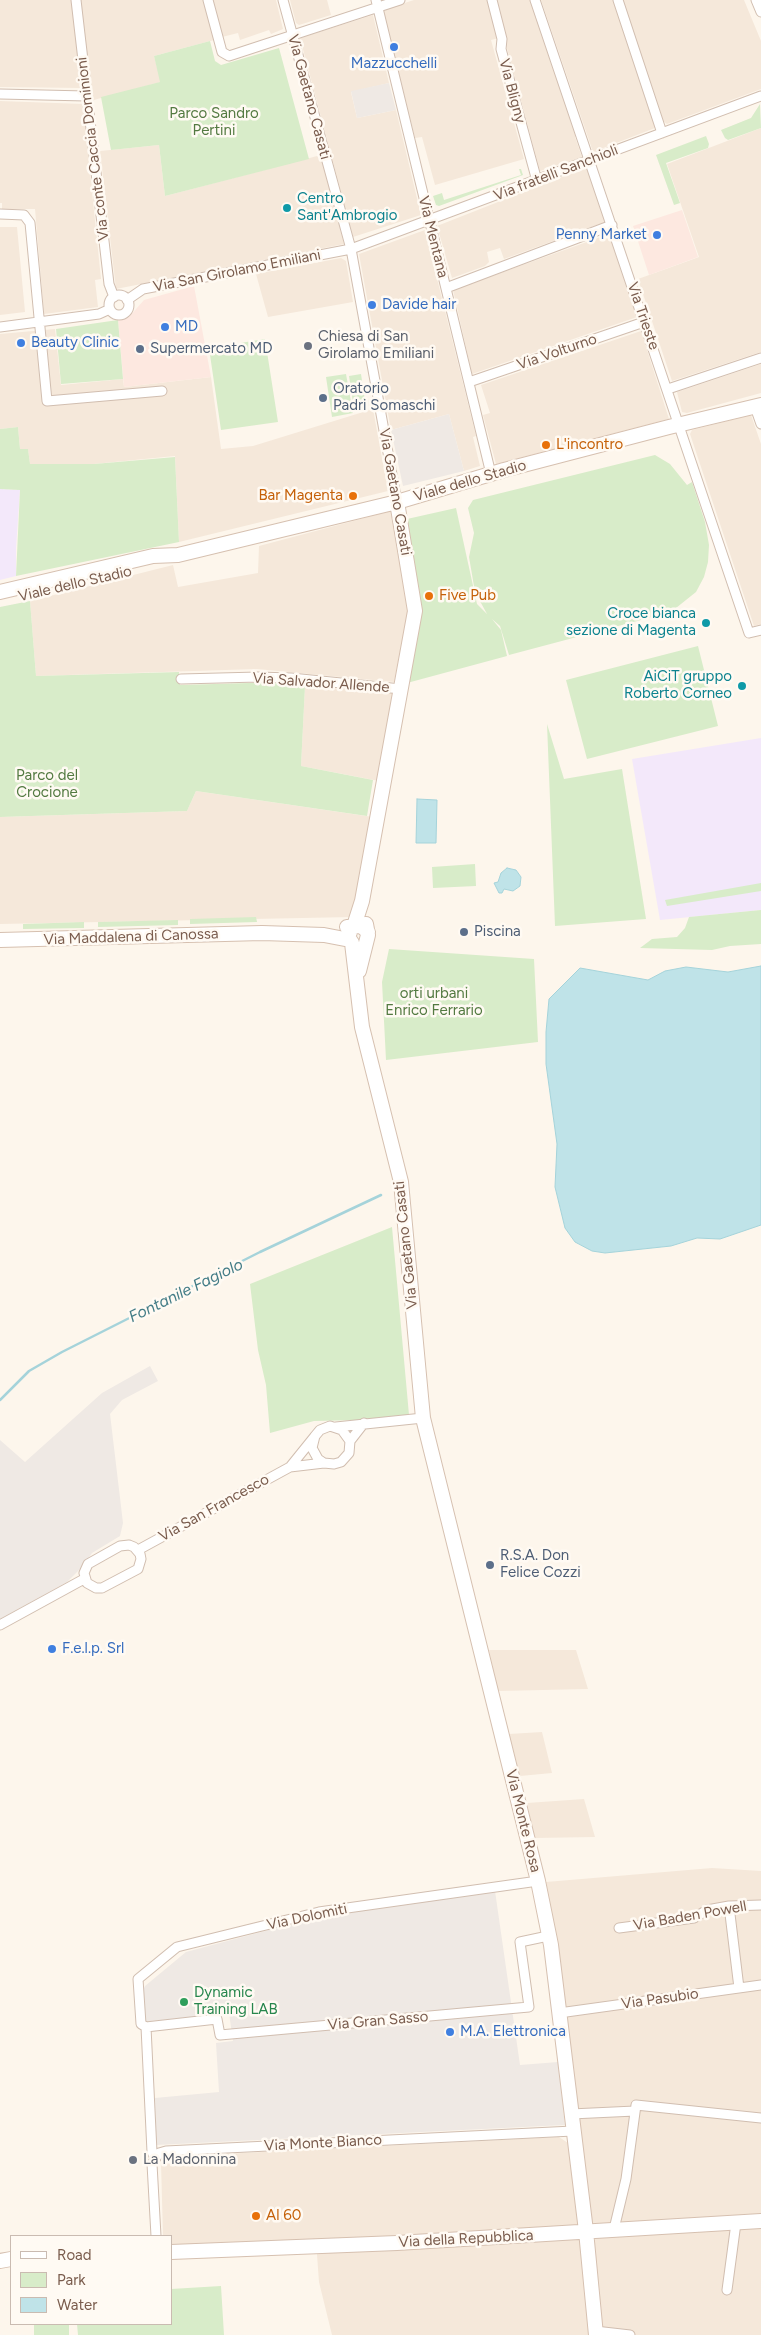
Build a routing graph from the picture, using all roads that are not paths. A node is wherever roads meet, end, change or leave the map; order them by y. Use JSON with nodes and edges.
{"nodes":[{"id":1,"x":76,"y":0,"type":"edge"},
{"id":2,"x":208,"y":0,"type":"edge"},
{"id":3,"x":283,"y":0,"type":"edge"},
{"id":4,"x":400,"y":0,"type":"edge"},
{"id":5,"x":492,"y":0,"type":"edge"},
{"id":6,"x":535,"y":0,"type":"edge"},
{"id":7,"x":618,"y":0,"type":"edge"},
{"id":8,"x":756,"y":0,"type":"edge"},
{"id":9,"x":377,"y":4,"type":"edge"},
{"id":10,"x":761,"y":12,"type":"edge"},
{"id":11,"x":292,"y":35,"type":"junction"},
{"id":12,"x":0,"y":94,"type":"edge"},
{"id":13,"x":86,"y":96,"type":"junction"},
{"id":14,"x":761,"y":96,"type":"edge"},
{"id":15,"x":662,"y":134,"type":"junction"},
{"id":16,"x":590,"y":160,"type":"junction"},
{"id":17,"x":536,"y":181,"type":"junction"},
{"id":18,"x":0,"y":214,"type":"edge"},
{"id":19,"x":430,"y":221,"type":"junction"},
{"id":20,"x":612,"y":225,"type":"junction"},
{"id":21,"x":351,"y":249,"type":"junction"},
{"id":22,"x":446,"y":288,"type":"junction"},
{"id":23,"x":114,"y":297,"type":"junction"},
{"id":24,"x":127,"y":300,"type":"junction"},
{"id":25,"x":110,"y":309,"type":"junction"},
{"id":26,"x":40,"y":322,"type":"junction"},
{"id":27,"x":644,"y":322,"type":"junction"},
{"id":28,"x":0,"y":327,"type":"edge"},
{"id":29,"x":761,"y":358,"type":"edge"},
{"id":30,"x":470,"y":382,"type":"junction"},
{"id":31,"x":668,"y":389,"type":"junction"},
{"id":32,"x":162,"y":391,"type":"dead end"},
{"id":33,"x":758,"y":406,"type":"edge"},
{"id":34,"x":761,"y":424,"type":"edge"},
{"id":35,"x":679,"y":425,"type":"junction"},
{"id":36,"x":491,"y":474,"type":"junction"},
{"id":37,"x":397,"y":502,"type":"junction"},
{"id":38,"x":178,"y":555,"type":"junction"},
{"id":39,"x":0,"y":592,"type":"edge"},
{"id":40,"x":0,"y":601,"type":"edge"},
{"id":41,"x":761,"y":630,"type":"edge"},
{"id":42,"x":181,"y":679,"type":"dead end"},
{"id":43,"x":401,"y":689,"type":"junction"},
{"id":44,"x":357,"y":935,"type":"junction"},
{"id":45,"x":0,"y":940,"type":"edge"},
{"id":46,"x":423,"y":1418,"type":"junction"},
{"id":47,"x":364,"y":1424,"type":"junction"},
{"id":48,"x":336,"y":1427,"type":"junction"},
{"id":49,"x":315,"y":1436,"type":"junction"},
{"id":50,"x":350,"y":1441,"type":"junction"},
{"id":51,"x":324,"y":1463,"type":"junction"},
{"id":52,"x":290,"y":1467,"type":"junction"},
{"id":53,"x":138,"y":1550,"type":"junction"},
{"id":54,"x":84,"y":1579,"type":"junction"},
{"id":55,"x":0,"y":1625,"type":"edge"},
{"id":56,"x":538,"y":1881,"type":"junction"},
{"id":57,"x":761,"y":1905,"type":"edge"},
{"id":58,"x":729,"y":1906,"type":"junction"},
{"id":59,"x":619,"y":1928,"type":"dead end"},
{"id":60,"x":548,"y":1936,"type":"junction"},
{"id":61,"x":761,"y":1985,"type":"edge"},
{"id":62,"x":740,"y":1988,"type":"junction"},
{"id":63,"x":559,"y":2013,"type":"junction"},
{"id":64,"x":146,"y":2027,"type":"junction"},
{"id":65,"x":636,"y":2110,"type":"junction"},
{"id":66,"x":571,"y":2114,"type":"junction"},
{"id":67,"x":761,"y":2118,"type":"edge"},
{"id":68,"x":573,"y":2131,"type":"junction"},
{"id":69,"x":154,"y":2158,"type":"junction"},
{"id":70,"x":761,"y":2221,"type":"edge"},
{"id":71,"x":736,"y":2223,"type":"junction"},
{"id":72,"x":614,"y":2229,"type":"junction"},
{"id":73,"x":586,"y":2231,"type":"junction"},
{"id":74,"x":156,"y":2235,"type":"edge"},
{"id":75,"x":172,"y":2252,"type":"edge"},
{"id":76,"x":727,"y":2290,"type":"dead end"},
{"id":77,"x":596,"y":2333,"type":"edge"},
{"id":78,"x":630,"y":2335,"type":"edge"}],
"edges":[{"from":1,"to":13,"type":"street","name":"Via conte Caccia Dominioni"},
{"from":2,"to":11,"type":"street"},
{"from":3,"to":11,"type":"street","name":"Via Gaetano Casati"},
{"from":4,"to":9,"type":"street"},
{"from":5,"to":17,"type":"street","name":"Via Bligny"},
{"from":6,"to":16,"type":"street","name":"Via Trieste"},
{"from":7,"to":15,"type":"street"},
{"from":8,"to":10,"type":"street"},
{"from":9,"to":11,"type":"street"},
{"from":9,"to":19,"type":"street","name":"Via Mentana"},
{"from":11,"to":21,"type":"street","name":"Via Gaetano Casati"},
{"from":12,"to":13,"type":"street"},
{"from":13,"to":23,"type":"street","name":"Via conte Caccia Dominioni"},
{"from":14,"to":15,"type":"street","name":"Via fratelli Sanchioli"},
{"from":15,"to":16,"type":"street","name":"Via fratelli Sanchioli"},
{"from":16,"to":17,"type":"street","name":"Via fratelli Sanchioli"},
{"from":16,"to":20,"type":"street","name":"Via Trieste"},
{"from":17,"to":19,"type":"street","name":"Via fratelli Sanchioli"},
{"from":18,"to":26,"type":"street"},
{"from":19,"to":21,"type":"street","name":"Via fratelli Sanchioli"},
{"from":19,"to":22,"type":"street","name":"Via Mentana"},
{"from":20,"to":22,"type":"street"},
{"from":20,"to":27,"type":"street","name":"Via Trieste"},
{"from":21,"to":24,"type":"street","name":"Via San Girolamo Emiliani"},
{"from":21,"to":37,"type":"street","name":"Via Gaetano Casati"},
{"from":22,"to":30,"type":"street","name":"Via Mentana"},
{"from":23,"to":24,"type":"street"},
{"from":23,"to":25,"type":"street"},
{"from":24,"to":25,"type":"street","name":"Via San Girolamo Emiliani"},
{"from":25,"to":26,"type":"street","name":"Via San Girolamo Emiliani"},
{"from":26,"to":28,"type":"street","name":"Via San Girolamo Emiliani"},
{"from":26,"to":32,"type":"street"},
{"from":27,"to":30,"type":"street","name":"Via Volturno"},
{"from":27,"to":31,"type":"street","name":"Via Trieste"},
{"from":29,"to":31,"type":"street"},
{"from":30,"to":36,"type":"street","name":"Via Mentana"},
{"from":31,"to":35,"type":"street","name":"Via Trieste"},
{"from":33,"to":34,"type":"street"},
{"from":33,"to":35,"type":"street","name":"Viale dello Stadio"},
{"from":35,"to":36,"type":"street","name":"Viale dello Stadio"},
{"from":35,"to":41,"type":"street","name":"Via Trieste"},
{"from":36,"to":37,"type":"street","name":"Viale dello Stadio"},
{"from":37,"to":38,"type":"street","name":"Viale dello Stadio"},
{"from":37,"to":43,"type":"street","name":"Via Gaetano Casati"},
{"from":38,"to":39,"type":"street","name":"Viale dello Stadio"},
{"from":38,"to":40,"type":"street","name":"Viale dello Stadio"},
{"from":42,"to":43,"type":"street","name":"Via Salvador Allende"},
{"from":43,"to":44,"type":"street","name":"Via Gaetano Casati"},
{"from":44,"to":45,"type":"street","name":"Via Maddalena di Canossa"},
{"from":44,"to":46,"type":"street","name":"Via Gaetano Casati"},
{"from":46,"to":47,"type":"street","name":"Via San Francesco"},
{"from":46,"to":56,"type":"street","name":"Via Monte Rosa"},
{"from":47,"to":48,"type":"street","name":"Via San Francesco"},
{"from":47,"to":50,"type":"street","name":"Via San Francesco"},
{"from":48,"to":49,"type":"street","name":"Via San Francesco"},
{"from":48,"to":50,"type":"street"},
{"from":49,"to":51,"type":"street"},
{"from":49,"to":52,"type":"street","name":"Via San Francesco"},
{"from":50,"to":51,"type":"street","name":"Via San Francesco"},
{"from":51,"to":52,"type":"street","name":"Via San Francesco"},
{"from":52,"to":53,"type":"street","name":"Via San Francesco"},
{"from":53,"to":54,"type":"street"},
{"from":53,"to":54,"type":"street"},
{"from":54,"to":55,"type":"street"},
{"from":56,"to":60,"type":"street","name":"Via Monte Rosa"},
{"from":56,"to":64,"type":"street","name":"Via Dolomiti"},
{"from":57,"to":58,"type":"street","name":"Via Baden Powell"},
{"from":58,"to":59,"type":"street","name":"Via Baden Powell"},
{"from":58,"to":62,"type":"street"},
{"from":60,"to":63,"type":"street","name":"Via Monte Rosa"},
{"from":60,"to":64,"type":"street","name":"Via Gran Sasso"},
{"from":61,"to":62,"type":"street","name":"Via Pasubio"},
{"from":62,"to":63,"type":"street","name":"Via Pasubio"},
{"from":63,"to":66,"type":"street","name":"Via Monte Rosa"},
{"from":64,"to":69,"type":"street"},
{"from":65,"to":66,"type":"street"},
{"from":65,"to":67,"type":"street"},
{"from":65,"to":72,"type":"street"},
{"from":66,"to":68,"type":"street","name":"Via Monte Rosa"},
{"from":68,"to":69,"type":"street","name":"Via Monte Bianco"},
{"from":68,"to":73,"type":"street","name":"Via Monte Rosa"},
{"from":69,"to":74,"type":"street"},
{"from":70,"to":71,"type":"street","name":"Via della Repubblica"},
{"from":71,"to":72,"type":"street","name":"Via della Repubblica"},
{"from":71,"to":76,"type":"street"},
{"from":72,"to":73,"type":"street","name":"Via della Repubblica"},
{"from":73,"to":75,"type":"street","name":"Via della Repubblica"},
{"from":73,"to":77,"type":"street","name":"Via Monte Rosa"},
{"from":77,"to":78,"type":"street"}]}
